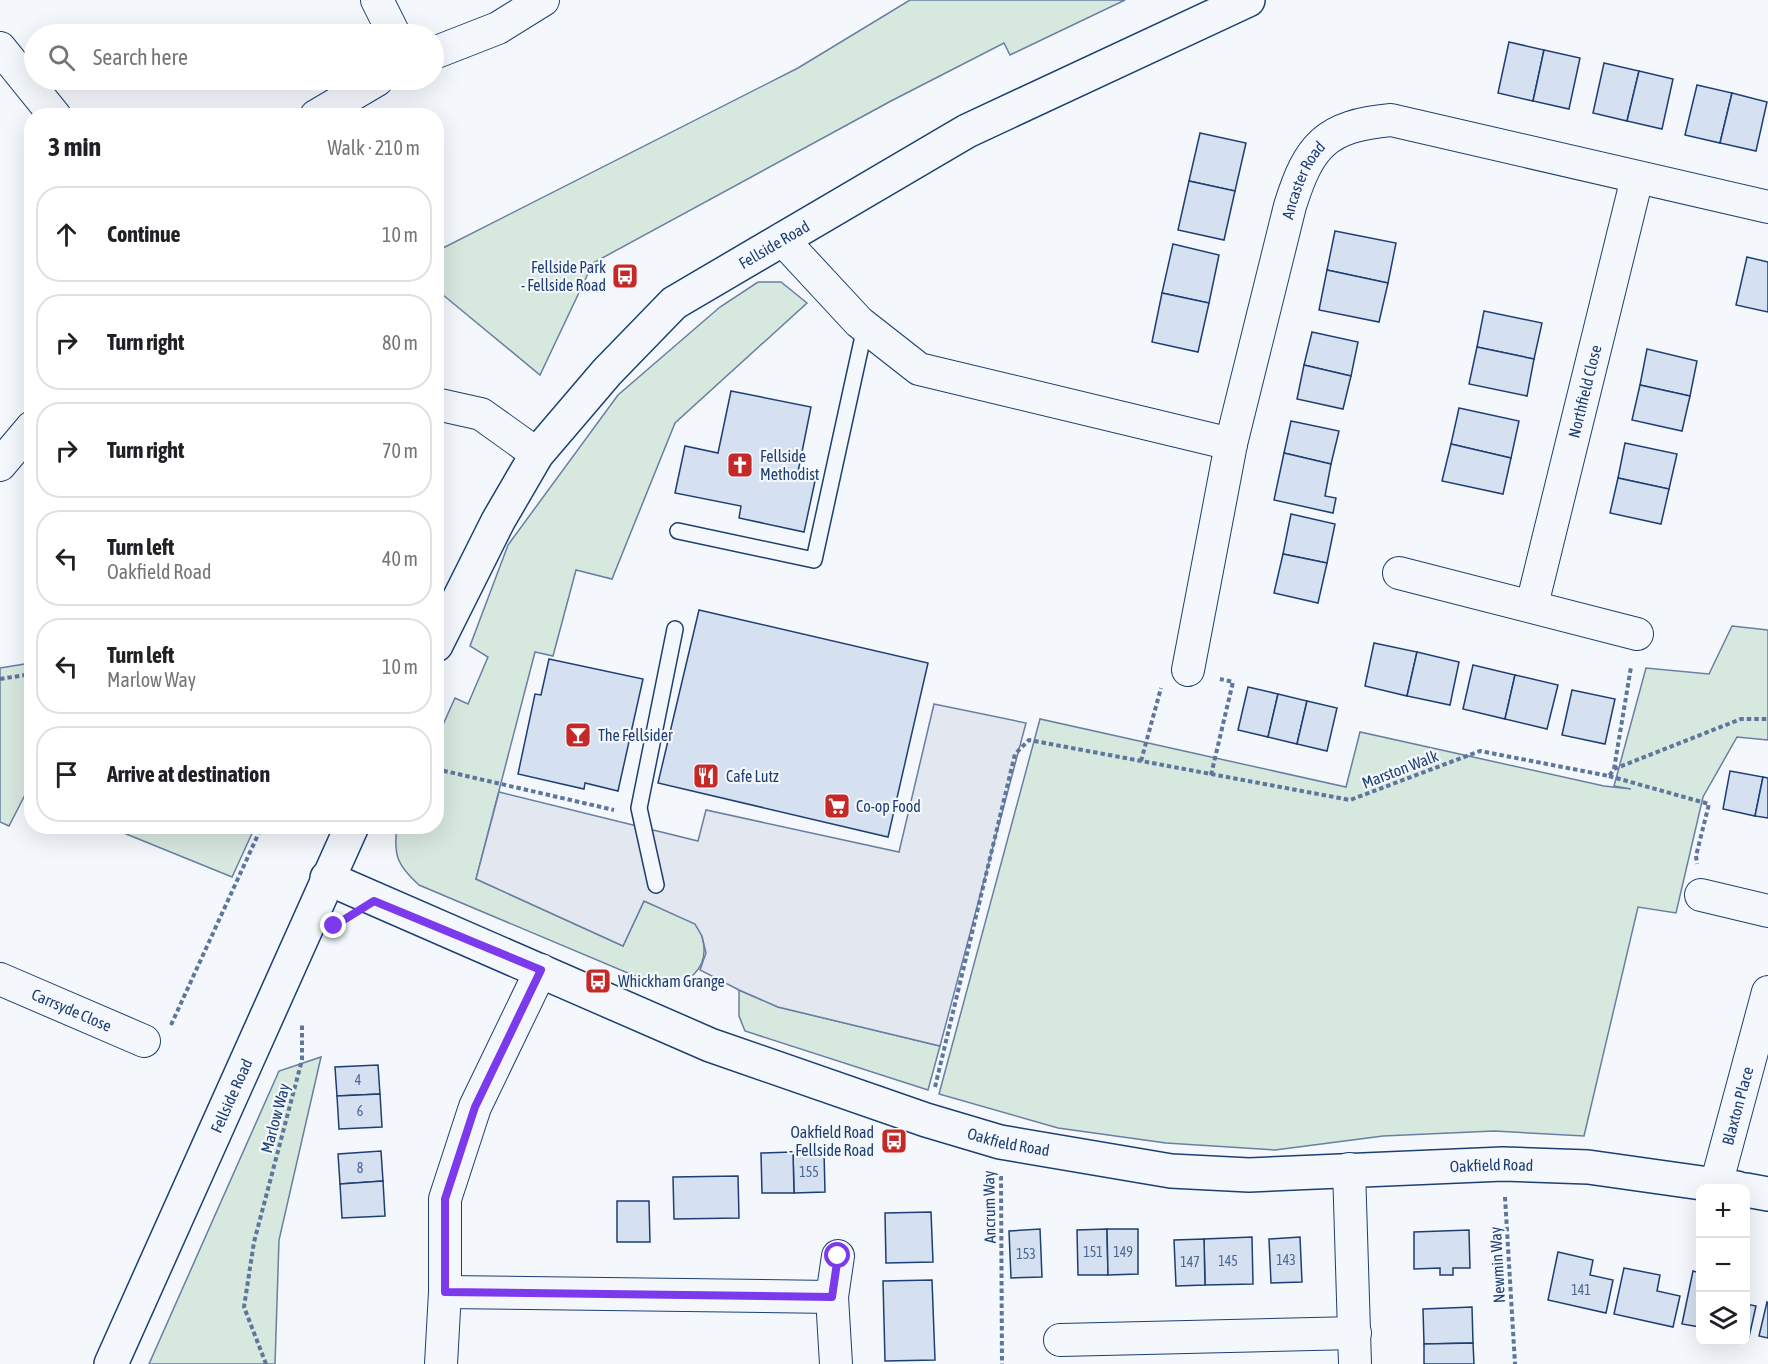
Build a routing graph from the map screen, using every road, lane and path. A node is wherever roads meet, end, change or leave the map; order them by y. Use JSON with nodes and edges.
{"nodes":[{"id":1,"x":377,"y":0,"type":"edge"},
{"id":2,"x":543,"y":0,"type":"edge"},
{"id":3,"x":1248,"y":0,"type":"edge"},
{"id":4,"x":389,"y":24,"type":"edge"},
{"id":5,"x":0,"y":48,"type":"edge"},
{"id":6,"x":444,"y":49,"type":"edge"},
{"id":7,"x":24,"y":78,"type":"edge"},
{"id":8,"x":34,"y":90,"type":"edge"},
{"id":9,"x":360,"y":90,"type":"edge"},
{"id":10,"x":49,"y":108,"type":"edge"},
{"id":11,"x":330,"y":108,"type":"edge"},
{"id":12,"x":1637,"y":178,"type":"junction"},
{"id":13,"x":1768,"y":207,"type":"edge"},
{"id":14,"x":782,"y":239,"type":"junction"},
{"id":15,"x":865,"y":327,"type":"junction"},
{"id":16,"x":444,"y":406,"type":"edge"},
{"id":17,"x":24,"y":436,"type":"edge"},
{"id":18,"x":1231,"y":444,"type":"junction"},
{"id":19,"x":537,"y":454,"type":"junction"},
{"id":20,"x":0,"y":465,"type":"edge"},
{"id":21,"x":678,"y":531,"type":"dead end"},
{"id":22,"x":1399,"y":573,"type":"dead end"},
{"id":23,"x":1532,"y":605,"type":"junction"},
{"id":24,"x":444,"y":629,"type":"edge"},
{"id":25,"x":675,"y":629,"type":"dead end"},
{"id":26,"x":1637,"y":634,"type":"joint"},
{"id":27,"x":1188,"y":670,"type":"junction"},
{"id":28,"x":24,"y":675,"type":"edge"},
{"id":29,"x":0,"y":679,"type":"edge"},
{"id":30,"x":1768,"y":719,"type":"edge"},
{"id":31,"x":1141,"y":762,"type":"junction"},
{"id":32,"x":1614,"y":769,"type":"junction"},
{"id":33,"x":444,"y":771,"type":"edge"},
{"id":34,"x":1212,"y":775,"type":"junction"},
{"id":35,"x":1609,"y":776,"type":"junction"},
{"id":36,"x":641,"y":816,"type":"junction"},
{"id":37,"x":258,"y":834,"type":"edge"},
{"id":38,"x":348,"y":834,"type":"edge"},
{"id":39,"x":327,"y":878,"type":"junction"},
{"id":40,"x":656,"y":885,"type":"dead end"},
{"id":41,"x":1701,"y":895,"type":"joint"},
{"id":42,"x":1768,"y":911,"type":"edge"},
{"id":43,"x":541,"y":970,"type":"junction"},
{"id":44,"x":0,"y":980,"type":"edge"},
{"id":45,"x":1768,"y":992,"type":"edge"},
{"id":46,"x":302,"y":1018,"type":"dead end"},
{"id":47,"x":144,"y":1041,"type":"joint"},
{"id":48,"x":926,"y":1120,"type":"junction"},
{"id":49,"x":1000,"y":1142,"type":"junction"},
{"id":50,"x":1503,"y":1164,"type":"junction"},
{"id":51,"x":1349,"y":1169,"type":"junction"},
{"id":52,"x":1705,"y":1184,"type":"edge"},
{"id":53,"x":1734,"y":1184,"type":"edge"},
{"id":54,"x":1750,"y":1191,"type":"edge"},
{"id":55,"x":1768,"y":1194,"type":"edge"},
{"id":56,"x":838,"y":1256,"type":"dead end"},
{"id":57,"x":445,"y":1292,"type":"junction"},
{"id":58,"x":832,"y":1297,"type":"junction"},
{"id":59,"x":1355,"y":1333,"type":"junction"},
{"id":60,"x":1060,"y":1340,"type":"dead end"},
{"id":61,"x":111,"y":1364,"type":"edge"},
{"id":62,"x":266,"y":1364,"type":"edge"},
{"id":63,"x":441,"y":1364,"type":"edge"},
{"id":64,"x":836,"y":1364,"type":"edge"},
{"id":65,"x":1002,"y":1364,"type":"edge"},
{"id":66,"x":1355,"y":1364,"type":"edge"},
{"id":67,"x":1515,"y":1364,"type":"edge"}],
"edges":[{"from":1,"to":4,"type":"street"},
{"from":2,"to":6,"type":"street"},
{"from":3,"to":14,"type":"street","name":"Fellside Road"},
{"from":5,"to":7,"type":"street"},
{"from":8,"to":10,"type":"street"},
{"from":9,"to":11,"type":"street"},
{"from":12,"to":13,"type":"street","name":"Ancaster Road"},
{"from":12,"to":18,"type":"street","name":"Ancaster Road"},
{"from":12,"to":23,"type":"street","name":"Northfield Close"},
{"from":14,"to":15,"type":"street"},
{"from":14,"to":19,"type":"street","name":"Fellside Road"},
{"from":15,"to":18,"type":"street"},
{"from":15,"to":21,"type":"lane"},
{"from":16,"to":19,"type":"street"},
{"from":17,"to":20,"type":"street"},
{"from":18,"to":27,"type":"street","name":"Ancaster Road"},
{"from":19,"to":24,"type":"street","name":"Fellside Road"},
{"from":22,"to":23,"type":"street"},
{"from":23,"to":26,"type":"street"},
{"from":25,"to":36,"type":"lane"},
{"from":26,"to":32,"type":"path"},
{"from":27,"to":31,"type":"path"},
{"from":27,"to":34,"type":"path"},
{"from":28,"to":29,"type":"path"},
{"from":30,"to":32,"type":"path"},
{"from":31,"to":34,"type":"path","name":"Marston Walk"},
{"from":31,"to":48,"type":"path","name":"Marston Walk"},
{"from":32,"to":35,"type":"path"},
{"from":33,"to":36,"type":"path"},
{"from":34,"to":35,"type":"path","name":"Marston Walk"},
{"from":35,"to":41,"type":"path","name":"Marston Walk"},
{"from":36,"to":40,"type":"lane"},
{"from":37,"to":47,"type":"path"},
{"from":38,"to":39,"type":"street","name":"Fellside Road"},
{"from":39,"to":43,"type":"street","name":"Oakfield Road"},
{"from":39,"to":61,"type":"street","name":"Fellside Road"},
{"from":41,"to":42,"type":"street"},
{"from":43,"to":48,"type":"street","name":"Oakfield Road"},
{"from":43,"to":57,"type":"street"},
{"from":44,"to":47,"type":"street","name":"Carrsyde Close"},
{"from":45,"to":53,"type":"street","name":"Blaxton Place"},
{"from":46,"to":62,"type":"path","name":"Marlow Way"},
{"from":48,"to":49,"type":"street","name":"Oakfield Road"},
{"from":49,"to":51,"type":"street","name":"Oakfield Road"},
{"from":49,"to":65,"type":"path","name":"Ancrum Way"},
{"from":50,"to":51,"type":"street","name":"Oakfield Road"},
{"from":50,"to":52,"type":"street","name":"Oakfield Road"},
{"from":50,"to":67,"type":"path","name":"Newmin Way"},
{"from":51,"to":59,"type":"street"},
{"from":54,"to":55,"type":"street","name":"Oakfield Road"},
{"from":56,"to":58,"type":"street"},
{"from":57,"to":58,"type":"street"},
{"from":57,"to":63,"type":"street"},
{"from":58,"to":64,"type":"street"},
{"from":59,"to":60,"type":"street"},
{"from":59,"to":66,"type":"street"}]}
